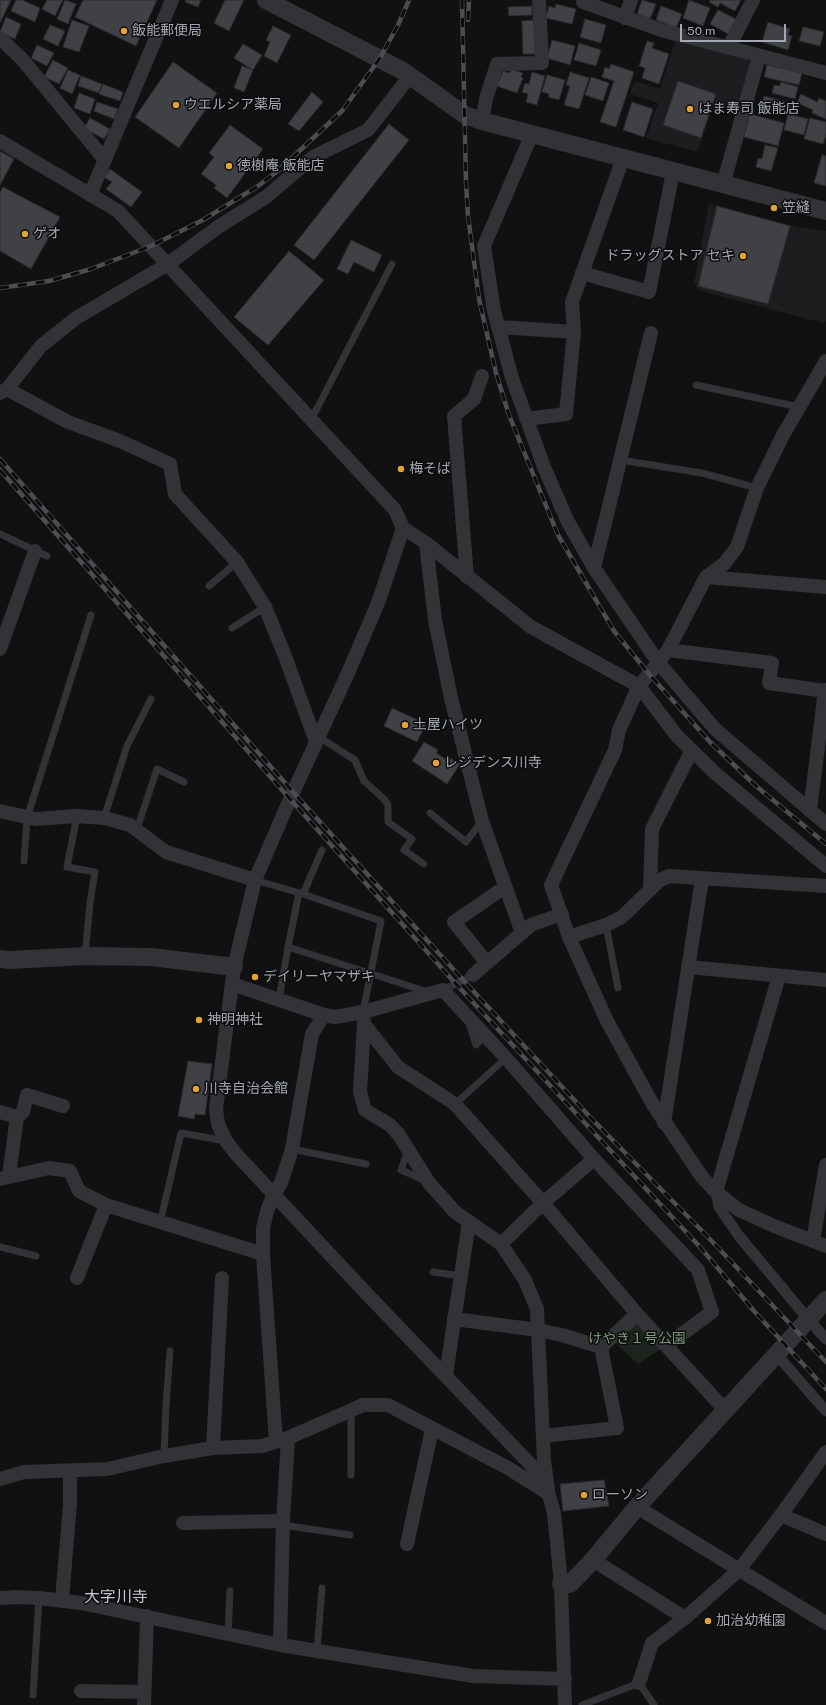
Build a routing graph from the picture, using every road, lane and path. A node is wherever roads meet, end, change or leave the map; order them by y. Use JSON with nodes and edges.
{"nodes":[{"id":1,"x":172,"y":0,"type":"edge"},
{"id":2,"x":266,"y":0,"type":"edge"},
{"id":3,"x":538,"y":0,"type":"edge"},
{"id":4,"x":631,"y":0,"type":"edge"},
{"id":5,"x":753,"y":0,"type":"edge"},
{"id":6,"x":581,"y":1,"type":"edge"},
{"id":7,"x":625,"y":18,"type":"junction"},
{"id":8,"x":0,"y":38,"type":"edge"},
{"id":9,"x":729,"y":47,"type":"junction"},
{"id":10,"x":759,"y":56,"type":"junction"},
{"id":11,"x":826,"y":73,"type":"edge"},
{"id":12,"x":410,"y":76,"type":"junction"},
{"id":13,"x":482,"y":121,"type":"junction"},
{"id":14,"x":532,"y":134,"type":"junction"},
{"id":15,"x":0,"y":141,"type":"edge"},
{"id":16,"x":623,"y":158,"type":"junction"},
{"id":17,"x":105,"y":160,"type":"junction"},
{"id":18,"x":673,"y":172,"type":"junction"},
{"id":19,"x":723,"y":185,"type":"junction"},
{"id":20,"x":90,"y":195,"type":"junction"},
{"id":21,"x":826,"y":211,"type":"edge"},
{"id":22,"x":168,"y":264,"type":"junction"},
{"id":23,"x":392,"y":264,"type":"dead end"},
{"id":24,"x":582,"y":273,"type":"junction"},
{"id":25,"x":498,"y":327,"type":"junction"},
{"id":26,"x":574,"y":332,"type":"junction"},
{"id":27,"x":651,"y":333,"type":"dead end"},
{"id":28,"x":826,"y":361,"type":"edge"},
{"id":29,"x":482,"y":376,"type":"dead end"},
{"id":30,"x":696,"y":385,"type":"dead end"},
{"id":31,"x":3,"y":391,"type":"edge"},
{"id":32,"x":799,"y":407,"type":"junction"},
{"id":33,"x":526,"y":419,"type":"junction"},
{"id":34,"x":310,"y":420,"type":"junction"},
{"id":35,"x":620,"y":460,"type":"junction"},
{"id":36,"x":757,"y":488,"type":"junction"},
{"id":37,"x":403,"y":528,"type":"junction"},
{"id":38,"x":0,"y":534,"type":"edge"},
{"id":39,"x":426,"y":543,"type":"junction"},
{"id":40,"x":41,"y":554,"type":"joint"},
{"id":41,"x":237,"y":562,"type":"junction"},
{"id":42,"x":594,"y":568,"type":"junction"},
{"id":43,"x":467,"y":577,"type":"junction"},
{"id":44,"x":706,"y":577,"type":"junction"},
{"id":45,"x":209,"y":586,"type":"dead end"},
{"id":46,"x":826,"y":588,"type":"edge"},
{"id":47,"x":264,"y":606,"type":"junction"},
{"id":48,"x":91,"y":614,"type":"dead end"},
{"id":49,"x":4,"y":626,"type":"edge"},
{"id":50,"x":232,"y":628,"type":"dead end"},
{"id":51,"x":0,"y":649,"type":"edge"},
{"id":52,"x":668,"y":650,"type":"junction"},
{"id":53,"x":658,"y":662,"type":"junction"},
{"id":54,"x":638,"y":686,"type":"junction"},
{"id":55,"x":826,"y":691,"type":"edge"},
{"id":56,"x":151,"y":699,"type":"dead end"},
{"id":57,"x":317,"y":739,"type":"junction"},
{"id":58,"x":692,"y":750,"type":"junction"},
{"id":59,"x":821,"y":761,"type":"edge"},
{"id":60,"x":184,"y":782,"type":"dead end"},
{"id":61,"x":0,"y":811,"type":"edge"},
{"id":62,"x":810,"y":811,"type":"junction"},
{"id":63,"x":430,"y":814,"type":"dead end"},
{"id":64,"x":77,"y":816,"type":"junction"},
{"id":65,"x":27,"y":818,"type":"junction"},
{"id":66,"x":104,"y":818,"type":"junction"},
{"id":67,"x":482,"y":822,"type":"junction"},
{"id":68,"x":826,"y":824,"type":"edge"},
{"id":69,"x":137,"y":828,"type":"junction"},
{"id":70,"x":322,"y":850,"type":"dead end"},
{"id":71,"x":24,"y":861,"type":"dead end"},
{"id":72,"x":424,"y":864,"type":"dead end"},
{"id":73,"x":826,"y":866,"type":"edge"},
{"id":74,"x":702,"y":879,"type":"junction"},
{"id":75,"x":255,"y":880,"type":"junction"},
{"id":76,"x":826,"y":886,"type":"edge"},
{"id":77,"x":505,"y":887,"type":"junction"},
{"id":78,"x":650,"y":890,"type":"junction"},
{"id":79,"x":301,"y":894,"type":"junction"},
{"id":80,"x":562,"y":914,"type":"junction"},
{"id":81,"x":606,"y":925,"type":"junction"},
{"id":82,"x":522,"y":933,"type":"junction"},
{"id":83,"x":569,"y":937,"type":"junction"},
{"id":84,"x":288,"y":947,"type":"junction"},
{"id":85,"x":84,"y":956,"type":"junction"},
{"id":86,"x":0,"y":959,"type":"edge"},
{"id":87,"x":487,"y":963,"type":"junction"},
{"id":88,"x":688,"y":967,"type":"junction"},
{"id":89,"x":371,"y":974,"type":"junction"},
{"id":90,"x":473,"y":975,"type":"joint"},
{"id":91,"x":233,"y":976,"type":"junction"},
{"id":92,"x":779,"y":976,"type":"junction"},
{"id":93,"x":826,"y":980,"type":"edge"},
{"id":94,"x":618,"y":988,"type":"dead end"},
{"id":95,"x":437,"y":992,"type":"junction"},
{"id":96,"x":280,"y":1000,"type":"junction"},
{"id":97,"x":324,"y":1015,"type":"junction"},
{"id":98,"x":363,"y":1018,"type":"junction"},
{"id":99,"x":506,"y":1058,"type":"junction"},
{"id":100,"x":455,"y":1104,"type":"junction"},
{"id":101,"x":64,"y":1106,"type":"dead end"},
{"id":102,"x":0,"y":1112,"type":"edge"},
{"id":103,"x":16,"y":1117,"type":"junction"},
{"id":104,"x":664,"y":1122,"type":"junction"},
{"id":105,"x":226,"y":1141,"type":"junction"},
{"id":106,"x":292,"y":1149,"type":"junction"},
{"id":107,"x":594,"y":1159,"type":"junction"},
{"id":108,"x":366,"y":1164,"type":"dead end"},
{"id":109,"x":826,"y":1165,"type":"edge"},
{"id":110,"x":5,"y":1177,"type":"edge"},
{"id":111,"x":716,"y":1192,"type":"junction"},
{"id":112,"x":274,"y":1194,"type":"junction"},
{"id":113,"x":543,"y":1203,"type":"junction"},
{"id":114,"x":106,"y":1205,"type":"junction"},
{"id":115,"x":469,"y":1222,"type":"junction"},
{"id":116,"x":160,"y":1223,"type":"junction"},
{"id":117,"x":501,"y":1244,"type":"junction"},
{"id":118,"x":820,"y":1244,"type":"edge"},
{"id":119,"x":0,"y":1247,"type":"edge"},
{"id":120,"x":263,"y":1254,"type":"junction"},
{"id":121,"x":36,"y":1256,"type":"dead end"},
{"id":122,"x":433,"y":1272,"type":"dead end"},
{"id":123,"x":461,"y":1276,"type":"junction"},
{"id":124,"x":77,"y":1278,"type":"dead end"},
{"id":125,"x":222,"y":1278,"type":"dead end"},
{"id":126,"x":826,"y":1300,"type":"edge"},
{"id":127,"x":637,"y":1314,"type":"junction"},
{"id":128,"x":454,"y":1319,"type":"junction"},
{"id":129,"x":808,"y":1319,"type":"junction"},
{"id":130,"x":538,"y":1330,"type":"junction"},
{"id":131,"x":826,"y":1339,"type":"edge"},
{"id":132,"x":667,"y":1345,"type":"junction"},
{"id":133,"x":601,"y":1347,"type":"junction"},
{"id":134,"x":170,"y":1351,"type":"dead end"},
{"id":135,"x":777,"y":1355,"type":"junction"},
{"id":136,"x":446,"y":1375,"type":"junction"},
{"id":137,"x":351,"y":1410,"type":"junction"},
{"id":138,"x":726,"y":1411,"type":"junction"},
{"id":139,"x":826,"y":1411,"type":"edge"},
{"id":140,"x":432,"y":1429,"type":"junction"},
{"id":141,"x":543,"y":1436,"type":"junction"},
{"id":142,"x":282,"y":1440,"type":"junction"},
{"id":143,"x":213,"y":1448,"type":"junction"},
{"id":144,"x":826,"y":1452,"type":"edge"},
{"id":145,"x":164,"y":1456,"type":"junction"},
{"id":146,"x":70,"y":1471,"type":"junction"},
{"id":147,"x":351,"y":1475,"type":"dead end"},
{"id":148,"x":0,"y":1478,"type":"edge"},
{"id":149,"x":549,"y":1495,"type":"junction"},
{"id":150,"x":637,"y":1507,"type":"junction"},
{"id":151,"x":781,"y":1515,"type":"junction"},
{"id":152,"x":183,"y":1523,"type":"dead end"},
{"id":153,"x":283,"y":1523,"type":"junction"},
{"id":154,"x":826,"y":1534,"type":"edge"},
{"id":155,"x":350,"y":1535,"type":"dead end"},
{"id":156,"x":407,"y":1544,"type":"dead end"},
{"id":157,"x":593,"y":1560,"type":"junction"},
{"id":158,"x":739,"y":1570,"type":"junction"},
{"id":159,"x":561,"y":1584,"type":"junction"},
{"id":160,"x":322,"y":1588,"type":"dead end"},
{"id":161,"x":230,"y":1591,"type":"dead end"},
{"id":162,"x":0,"y":1598,"type":"edge"},
{"id":163,"x":39,"y":1598,"type":"junction"},
{"id":164,"x":62,"y":1600,"type":"junction"},
{"id":165,"x":147,"y":1616,"type":"junction"},
{"id":166,"x":685,"y":1618,"type":"junction"},
{"id":167,"x":826,"y":1623,"type":"edge"},
{"id":168,"x":228,"y":1635,"type":"junction"},
{"id":169,"x":280,"y":1645,"type":"junction"},
{"id":170,"x":317,"y":1651,"type":"junction"},
{"id":171,"x":565,"y":1680,"type":"junction"},
{"id":172,"x":640,"y":1683,"type":"junction"},
{"id":173,"x":81,"y":1691,"type":"dead end"},
{"id":174,"x":33,"y":1695,"type":"dead end"},
{"id":175,"x":144,"y":1699,"type":"edge"},
{"id":176,"x":565,"y":1705,"type":"edge"},
{"id":177,"x":582,"y":1705,"type":"edge"},
{"id":178,"x":654,"y":1705,"type":"edge"}],
"edges":[{"from":1,"to":17,"type":"street"},
{"from":2,"to":12,"type":"street"},
{"from":3,"to":13,"type":"street"},
{"from":4,"to":7,"type":"street"},
{"from":5,"to":9,"type":"street"},
{"from":6,"to":7,"type":"street"},
{"from":7,"to":9,"type":"street"},
{"from":8,"to":17,"type":"street"},
{"from":9,"to":10,"type":"street"},
{"from":10,"to":11,"type":"street"},
{"from":10,"to":19,"type":"street"},
{"from":12,"to":13,"type":"street"},
{"from":12,"to":22,"type":"street"},
{"from":13,"to":14,"type":"street"},
{"from":14,"to":16,"type":"street"},
{"from":14,"to":25,"type":"street"},
{"from":15,"to":20,"type":"street"},
{"from":16,"to":18,"type":"street"},
{"from":16,"to":24,"type":"street"},
{"from":17,"to":20,"type":"street"},
{"from":18,"to":19,"type":"street"},
{"from":18,"to":24,"type":"street"},
{"from":19,"to":21,"type":"street"},
{"from":20,"to":22,"type":"street"},
{"from":22,"to":31,"type":"street"},
{"from":22,"to":34,"type":"street"},
{"from":23,"to":34,"type":"lane"},
{"from":24,"to":26,"type":"street"},
{"from":25,"to":26,"type":"street"},
{"from":25,"to":33,"type":"street"},
{"from":26,"to":33,"type":"street"},
{"from":27,"to":35,"type":"street"},
{"from":28,"to":32,"type":"street"},
{"from":29,"to":43,"type":"street"},
{"from":30,"to":32,"type":"lane"},
{"from":31,"to":41,"type":"street"},
{"from":32,"to":36,"type":"street"},
{"from":33,"to":42,"type":"street"},
{"from":34,"to":37,"type":"street"},
{"from":35,"to":36,"type":"lane"},
{"from":35,"to":42,"type":"street"},
{"from":36,"to":44,"type":"street"},
{"from":37,"to":39,"type":"street"},
{"from":37,"to":57,"type":"street"},
{"from":38,"to":40,"type":"lane"},
{"from":39,"to":43,"type":"street"},
{"from":39,"to":67,"type":"street"},
{"from":40,"to":49,"type":"street"},
{"from":41,"to":45,"type":"lane"},
{"from":41,"to":47,"type":"street"},
{"from":42,"to":53,"type":"street"},
{"from":43,"to":54,"type":"street"},
{"from":44,"to":46,"type":"street"},
{"from":44,"to":52,"type":"street"},
{"from":47,"to":50,"type":"lane"},
{"from":47,"to":57,"type":"street"},
{"from":48,"to":65,"type":"lane"},
{"from":49,"to":51,"type":"street"},
{"from":52,"to":53,"type":"street"},
{"from":52,"to":55,"type":"street"},
{"from":53,"to":54,"type":"street"},
{"from":53,"to":62,"type":"street"},
{"from":54,"to":58,"type":"street"},
{"from":54,"to":80,"type":"street"},
{"from":55,"to":59,"type":"street"},
{"from":56,"to":66,"type":"lane"},
{"from":57,"to":72,"type":"lane"},
{"from":57,"to":75,"type":"street"},
{"from":58,"to":73,"type":"street"},
{"from":58,"to":78,"type":"street"},
{"from":59,"to":62,"type":"street"},
{"from":60,"to":69,"type":"lane"},
{"from":61,"to":65,"type":"street"},
{"from":62,"to":68,"type":"street"},
{"from":63,"to":67,"type":"lane"},
{"from":64,"to":65,"type":"street"},
{"from":64,"to":66,"type":"street"},
{"from":64,"to":85,"type":"lane"},
{"from":65,"to":71,"type":"lane"},
{"from":66,"to":69,"type":"street"},
{"from":67,"to":77,"type":"street"},
{"from":69,"to":75,"type":"street"},
{"from":70,"to":79,"type":"lane"},
{"from":74,"to":76,"type":"street"},
{"from":74,"to":78,"type":"street"},
{"from":74,"to":88,"type":"street"},
{"from":75,"to":79,"type":"lane"},
{"from":75,"to":91,"type":"street"},
{"from":77,"to":82,"type":"street"},
{"from":77,"to":87,"type":"street"},
{"from":78,"to":81,"type":"street"},
{"from":79,"to":84,"type":"lane"},
{"from":79,"to":89,"type":"lane"},
{"from":80,"to":82,"type":"street"},
{"from":80,"to":83,"type":"street"},
{"from":81,"to":83,"type":"street"},
{"from":81,"to":94,"type":"lane"},
{"from":82,"to":87,"type":"street"},
{"from":83,"to":104,"type":"street"},
{"from":84,"to":89,"type":"lane"},
{"from":84,"to":96,"type":"lane"},
{"from":85,"to":86,"type":"street"},
{"from":85,"to":91,"type":"street"},
{"from":87,"to":90,"type":"street"},
{"from":88,"to":92,"type":"street"},
{"from":88,"to":104,"type":"street"},
{"from":89,"to":95,"type":"lane"},
{"from":89,"to":98,"type":"lane"},
{"from":90,"to":95,"type":"lane"},
{"from":91,"to":96,"type":"street"},
{"from":91,"to":105,"type":"street"},
{"from":92,"to":93,"type":"street"},
{"from":92,"to":111,"type":"street"},
{"from":95,"to":98,"type":"street"},
{"from":95,"to":99,"type":"street"},
{"from":96,"to":97,"type":"street"},
{"from":97,"to":98,"type":"street"},
{"from":97,"to":106,"type":"street"},
{"from":98,"to":100,"type":"street"},
{"from":98,"to":115,"type":"street"},
{"from":99,"to":100,"type":"lane"},
{"from":99,"to":107,"type":"street"},
{"from":100,"to":113,"type":"street"},
{"from":101,"to":103,"type":"street"},
{"from":102,"to":103,"type":"street"},
{"from":103,"to":110,"type":"street"},
{"from":104,"to":111,"type":"street"},
{"from":105,"to":112,"type":"street"},
{"from":105,"to":116,"type":"lane"},
{"from":106,"to":108,"type":"lane"},
{"from":106,"to":112,"type":"street"},
{"from":107,"to":113,"type":"street"},
{"from":107,"to":132,"type":"street"},
{"from":109,"to":118,"type":"street"},
{"from":110,"to":114,"type":"street"},
{"from":111,"to":118,"type":"street"},
{"from":111,"to":129,"type":"street"},
{"from":112,"to":120,"type":"street"},
{"from":112,"to":136,"type":"street"},
{"from":113,"to":117,"type":"street"},
{"from":113,"to":127,"type":"street"},
{"from":114,"to":116,"type":"street"},
{"from":114,"to":124,"type":"street"},
{"from":115,"to":117,"type":"street"},
{"from":115,"to":123,"type":"street"},
{"from":116,"to":120,"type":"street"},
{"from":117,"to":130,"type":"street"},
{"from":119,"to":121,"type":"lane"},
{"from":120,"to":142,"type":"street"},
{"from":122,"to":123,"type":"lane"},
{"from":123,"to":128,"type":"street"},
{"from":125,"to":143,"type":"street"},
{"from":126,"to":129,"type":"street"},
{"from":127,"to":132,"type":"street"},
{"from":127,"to":133,"type":"street"},
{"from":128,"to":130,"type":"street"},
{"from":128,"to":136,"type":"street"},
{"from":129,"to":131,"type":"street"},
{"from":129,"to":135,"type":"street"},
{"from":130,"to":133,"type":"street"},
{"from":130,"to":141,"type":"street"},
{"from":132,"to":138,"type":"street"},
{"from":133,"to":141,"type":"street"},
{"from":134,"to":145,"type":"lane"},
{"from":135,"to":138,"type":"street"},
{"from":135,"to":139,"type":"street"},
{"from":136,"to":149,"type":"street"},
{"from":137,"to":140,"type":"street"},
{"from":137,"to":142,"type":"street"},
{"from":137,"to":147,"type":"lane"},
{"from":138,"to":150,"type":"street"},
{"from":140,"to":149,"type":"street"},
{"from":140,"to":156,"type":"street"},
{"from":141,"to":149,"type":"street"},
{"from":142,"to":143,"type":"street"},
{"from":142,"to":153,"type":"street"},
{"from":143,"to":145,"type":"street"},
{"from":144,"to":151,"type":"street"},
{"from":145,"to":146,"type":"street"},
{"from":146,"to":148,"type":"street"},
{"from":146,"to":164,"type":"street"},
{"from":149,"to":159,"type":"street"},
{"from":150,"to":157,"type":"street"},
{"from":150,"to":158,"type":"street"},
{"from":151,"to":154,"type":"street"},
{"from":151,"to":158,"type":"street"},
{"from":152,"to":153,"type":"street"},
{"from":153,"to":155,"type":"lane"},
{"from":153,"to":169,"type":"street"},
{"from":157,"to":159,"type":"street"},
{"from":157,"to":166,"type":"street"},
{"from":158,"to":166,"type":"street"},
{"from":158,"to":167,"type":"street"},
{"from":159,"to":171,"type":"street"},
{"from":160,"to":170,"type":"lane"},
{"from":161,"to":168,"type":"lane"},
{"from":162,"to":163,"type":"street"},
{"from":163,"to":164,"type":"street"},
{"from":163,"to":174,"type":"lane"},
{"from":164,"to":165,"type":"street"},
{"from":165,"to":168,"type":"street"},
{"from":165,"to":175,"type":"street"},
{"from":166,"to":172,"type":"street"},
{"from":168,"to":169,"type":"street"},
{"from":169,"to":170,"type":"street"},
{"from":170,"to":171,"type":"street"},
{"from":171,"to":176,"type":"street"},
{"from":172,"to":177,"type":"lane"},
{"from":172,"to":178,"type":"lane"},
{"from":173,"to":175,"type":"street"}]}
